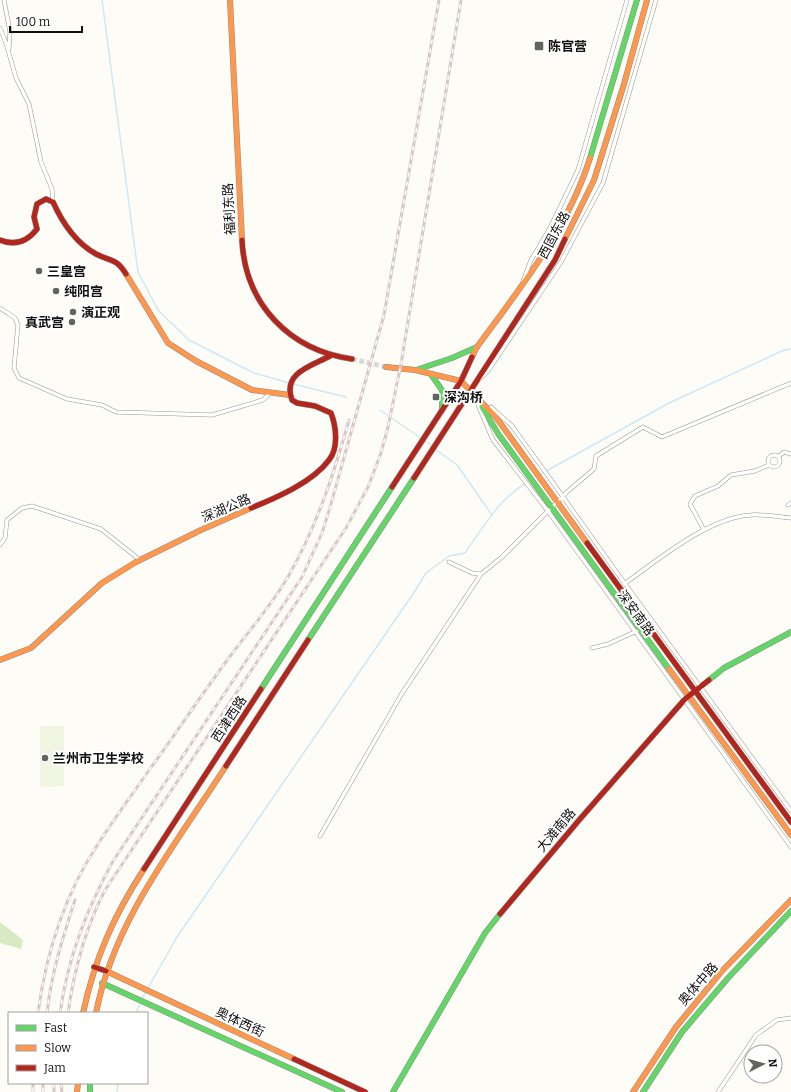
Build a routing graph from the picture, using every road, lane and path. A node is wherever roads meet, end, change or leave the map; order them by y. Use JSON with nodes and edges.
{"nodes":[{"id":1,"x":4,"y":0,"type":"edge"},
{"id":2,"x":230,"y":0,"type":"edge"},
{"id":3,"x":627,"y":0,"type":"edge"},
{"id":4,"x":637,"y":0,"type":"edge"},
{"id":5,"x":647,"y":0,"type":"edge"},
{"id":6,"x":656,"y":0,"type":"edge"},
{"id":7,"x":0,"y":28,"type":"edge"},
{"id":8,"x":9,"y":52,"type":"junction"},
{"id":9,"x":53,"y":202,"type":"junction"},
{"id":10,"x":0,"y":240,"type":"edge"},
{"id":11,"x":520,"y":290,"type":"junction"},
{"id":12,"x":0,"y":308,"type":"edge"},
{"id":13,"x":477,"y":348,"type":"junction"},
{"id":14,"x":330,"y":356,"type":"junction"},
{"id":15,"x":352,"y":359,"type":"tunnel mouth"},
{"id":16,"x":386,"y":366,"type":"tunnel mouth"},
{"id":17,"x":415,"y":370,"type":"junction"},
{"id":18,"x":432,"y":375,"type":"junction"},
{"id":19,"x":461,"y":381,"type":"junction"},
{"id":20,"x":791,"y":383,"type":"edge"},
{"id":21,"x":471,"y":388,"type":"junction"},
{"id":22,"x":270,"y":392,"type":"junction"},
{"id":23,"x":290,"y":395,"type":"junction"},
{"id":24,"x":442,"y":408,"type":"junction"},
{"id":25,"x":417,"y":448,"type":"joint"},
{"id":26,"x":791,"y":454,"type":"edge"},
{"id":27,"x":427,"y":455,"type":"joint"},
{"id":28,"x":779,"y":456,"type":"junction"},
{"id":29,"x":769,"y":465,"type":"junction"},
{"id":30,"x":563,"y":498,"type":"junction"},
{"id":31,"x":557,"y":504,"type":"junction"},
{"id":32,"x":550,"y":510,"type":"junction"},
{"id":33,"x":791,"y":518,"type":"edge"},
{"id":34,"x":704,"y":530,"type":"junction"},
{"id":35,"x":0,"y":545,"type":"edge"},
{"id":36,"x":140,"y":560,"type":"junction"},
{"id":37,"x":449,"y":562,"type":"dead end"},
{"id":38,"x":480,"y":574,"type":"junction"},
{"id":39,"x":624,"y":584,"type":"junction"},
{"id":40,"x":637,"y":630,"type":"junction"},
{"id":41,"x":791,"y":632,"type":"edge"},
{"id":42,"x":592,"y":648,"type":"dead end"},
{"id":43,"x":0,"y":660,"type":"edge"},
{"id":44,"x":700,"y":687,"type":"junction"},
{"id":45,"x":695,"y":691,"type":"junction"},
{"id":46,"x":687,"y":698,"type":"junction"},
{"id":47,"x":791,"y":811,"type":"edge"},
{"id":48,"x":791,"y":822,"type":"edge"},
{"id":49,"x":791,"y":835,"type":"edge"},
{"id":50,"x":320,"y":836,"type":"dead end"},
{"id":51,"x":791,"y":847,"type":"edge"},
{"id":52,"x":791,"y":900,"type":"edge"},
{"id":53,"x":791,"y":911,"type":"edge"},
{"id":54,"x":94,"y":967,"type":"junction"},
{"id":55,"x":106,"y":971,"type":"junction"},
{"id":56,"x":102,"y":983,"type":"junction"},
{"id":57,"x":84,"y":1012,"type":"edge"},
{"id":58,"x":96,"y":1012,"type":"edge"},
{"id":59,"x":791,"y":1018,"type":"edge"},
{"id":60,"x":665,"y":1043,"type":"junction"},
{"id":61,"x":672,"y":1046,"type":"junction"},
{"id":62,"x":342,"y":1092,"type":"edge"},
{"id":63,"x":365,"y":1092,"type":"edge"},
{"id":64,"x":393,"y":1092,"type":"edge"},
{"id":65,"x":633,"y":1092,"type":"edge"},
{"id":66,"x":643,"y":1092,"type":"edge"},
{"id":67,"x":718,"y":1092,"type":"edge"}],
"edges":[{"from":1,"to":8,"type":"street"},
{"from":2,"to":14,"type":"main road","name":"福利东路"},
{"from":3,"to":11,"type":"street"},
{"from":4,"to":11,"type":"main road","name":"西固东路"},
{"from":5,"to":21,"type":"main road","name":"西固东路"},
{"from":6,"to":21,"type":"street"},
{"from":7,"to":8,"type":"street"},
{"from":8,"to":9,"type":"street"},
{"from":9,"to":10,"type":"main road"},
{"from":9,"to":22,"type":"main road"},
{"from":11,"to":13,"type":"main road","name":"西固东路"},
{"from":12,"to":22,"type":"street"},
{"from":13,"to":17,"type":"main road"},
{"from":13,"to":19,"type":"main road","name":"西固东路"},
{"from":14,"to":15,"type":"main road","name":"福利东路"},
{"from":14,"to":23,"type":"main road"},
{"from":16,"to":17,"type":"main road"},
{"from":17,"to":18,"type":"main road"},
{"from":18,"to":19,"type":"main road"},
{"from":18,"to":24,"type":"main road"},
{"from":19,"to":21,"type":"main road"},
{"from":19,"to":24,"type":"main road","name":"西固东路"},
{"from":20,"to":30,"type":"street"},
{"from":21,"to":27,"type":"main road","name":"西固东路"},
{"from":21,"to":30,"type":"street","name":"深安南路","bridge":true},
{"from":21,"to":31,"type":"main road","name":"深安南路"},
{"from":21,"to":32,"type":"main road","name":"深安南路"},
{"from":21,"to":32,"type":"street","name":"深安南路"},
{"from":22,"to":23,"type":"main road"},
{"from":23,"to":36,"type":"main road","name":"深湖公路"},
{"from":24,"to":25,"type":"main road","name":"西固东路"},
{"from":25,"to":54,"type":"main road","name":"西津西路"},
{"from":26,"to":28,"type":"street"},
{"from":27,"to":55,"type":"main road","name":"西津西路"},
{"from":28,"to":29,"type":"street"},
{"from":28,"to":29,"type":"street"},
{"from":29,"to":34,"type":"street"},
{"from":30,"to":31,"type":"street"},
{"from":30,"to":39,"type":"street","name":"深安南路"},
{"from":31,"to":32,"type":"street"},
{"from":31,"to":45,"type":"main road","name":"深安南路"},
{"from":32,"to":38,"type":"street"},
{"from":32,"to":40,"type":"main road","name":"深安南路"},
{"from":33,"to":34,"type":"street"},
{"from":34,"to":39,"type":"street"},
{"from":35,"to":36,"type":"street"},
{"from":36,"to":43,"type":"main road","name":"深湖公路"},
{"from":37,"to":38,"type":"street"},
{"from":38,"to":50,"type":"street"},
{"from":39,"to":44,"type":"street","name":"深安南路"},
{"from":40,"to":42,"type":"street"},
{"from":40,"to":46,"type":"main road","name":"深安南路"},
{"from":41,"to":44,"type":"main road","name":"大滩南路"},
{"from":44,"to":45,"type":"main road","name":"大滩南路"},
{"from":44,"to":47,"type":"street","name":"深安南路"},
{"from":45,"to":46,"type":"main road","name":"大滩南路"},
{"from":45,"to":48,"type":"main road","name":"深安南路"},
{"from":46,"to":49,"type":"main road","name":"深安南路"},
{"from":46,"to":51,"type":"street","name":"深安南路"},
{"from":46,"to":64,"type":"main road","name":"大滩南路"},
{"from":52,"to":60,"type":"main road","name":"奥体中路"},
{"from":53,"to":61,"type":"main road","name":"奥体中路"},
{"from":54,"to":55,"type":"main road","name":"奥体西街"},
{"from":54,"to":57,"type":"main road","name":"西津西路"},
{"from":55,"to":56,"type":"main road","name":"西津西路"},
{"from":55,"to":63,"type":"main road","name":"奥体西街"},
{"from":56,"to":58,"type":"main road","name":"西津西路"},
{"from":56,"to":62,"type":"main road","name":"奥体西街"},
{"from":59,"to":67,"type":"street"},
{"from":60,"to":61,"type":"main road"},
{"from":60,"to":65,"type":"main road","name":"奥体中路"},
{"from":61,"to":66,"type":"main road","name":"奥体中路"}]}
